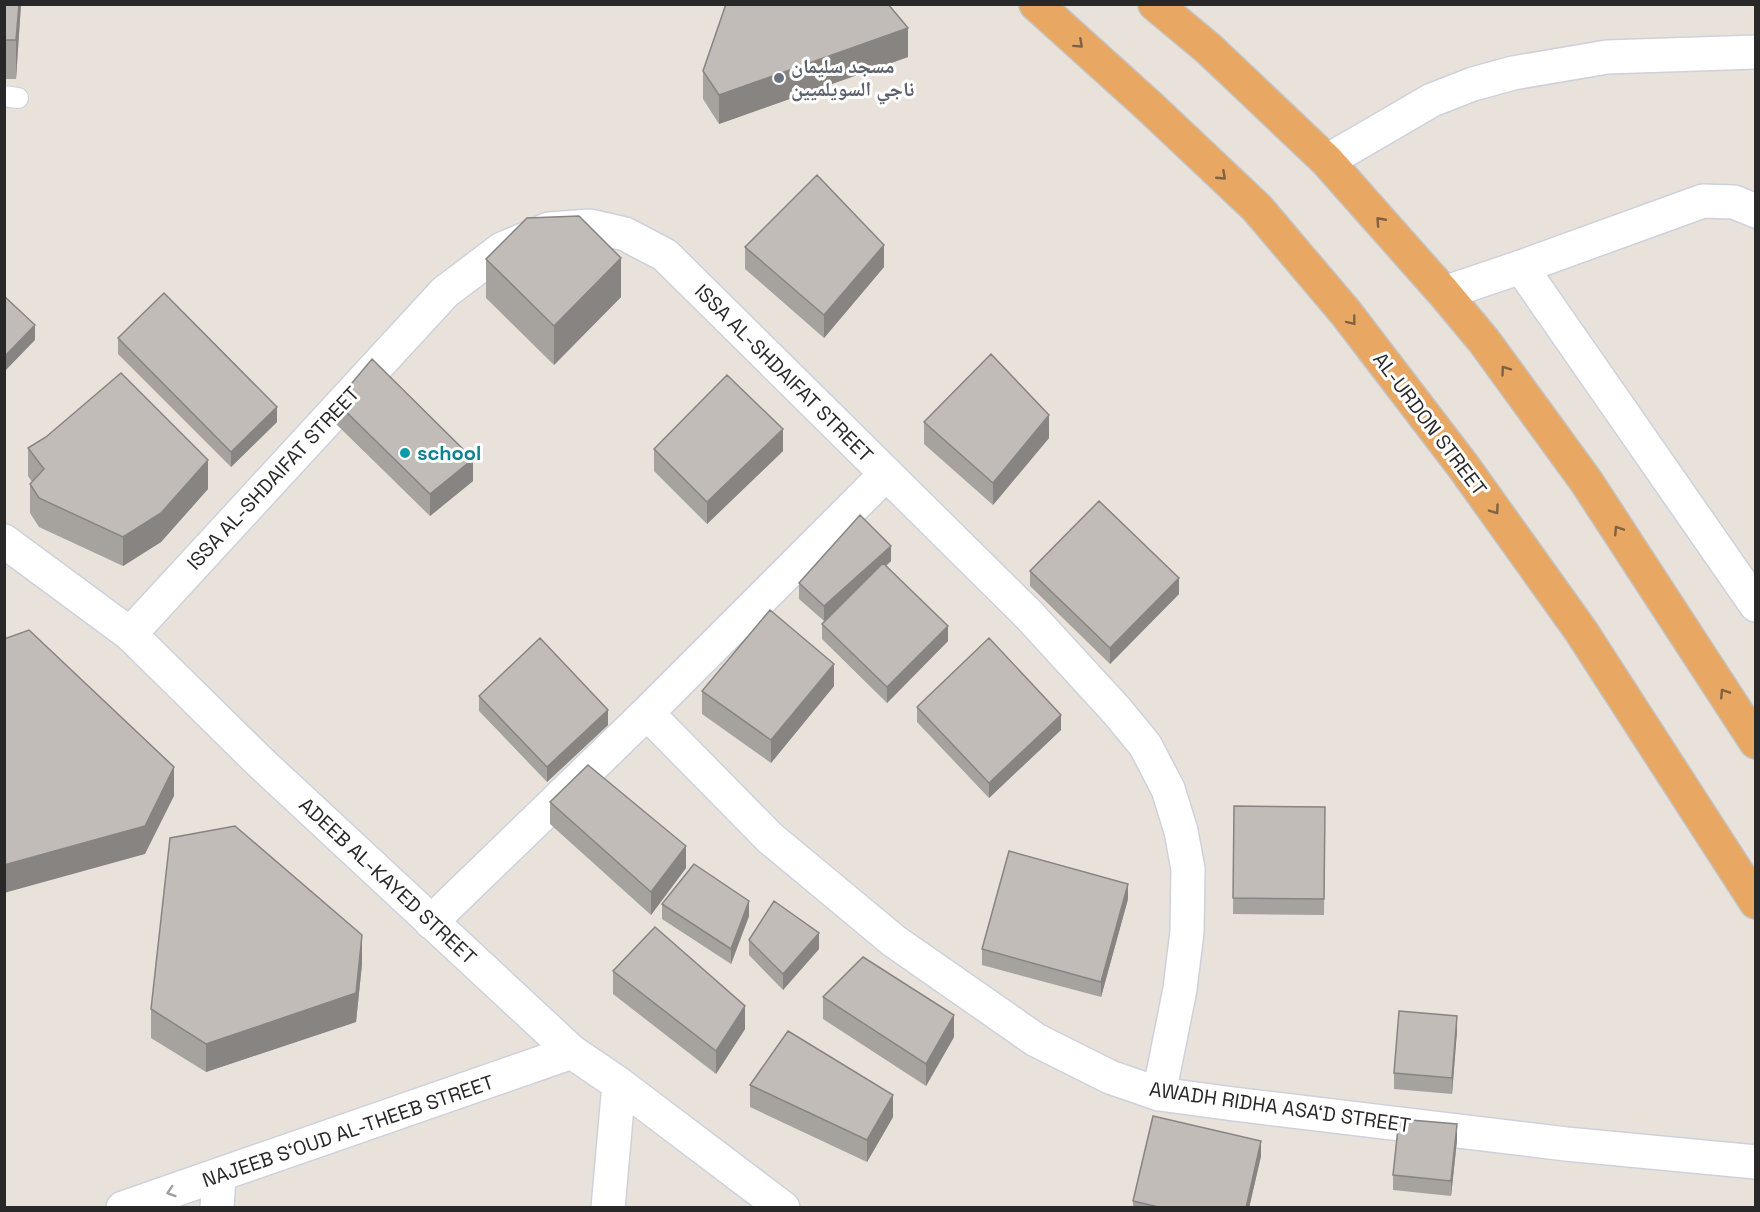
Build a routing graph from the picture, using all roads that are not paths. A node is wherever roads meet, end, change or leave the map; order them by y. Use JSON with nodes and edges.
{"nodes":[{"id":1,"x":1036,"y":4,"type":"edge"},
{"id":2,"x":1155,"y":4,"type":"edge"},
{"id":3,"x":1755,"y":52,"type":"edge"},
{"id":4,"x":1327,"y":161,"type":"junction"},
{"id":5,"x":1753,"y":203,"type":"edge"},
{"id":6,"x":1521,"y":267,"type":"junction"},
{"id":7,"x":1444,"y":293,"type":"junction"},
{"id":8,"x":886,"y":474,"type":"junction"},
{"id":9,"x":4,"y":541,"type":"edge"},
{"id":10,"x":1755,"y":605,"type":"edge"},
{"id":11,"x":130,"y":634,"type":"junction"},
{"id":12,"x":647,"y":712,"type":"junction"},
{"id":13,"x":1755,"y":739,"type":"edge"},
{"id":14,"x":1755,"y":902,"type":"edge"},
{"id":15,"x":431,"y":922,"type":"junction"},
{"id":16,"x":572,"y":1052,"type":"junction"},
{"id":17,"x":619,"y":1084,"type":"junction"},
{"id":18,"x":1159,"y":1094,"type":"junction"},
{"id":19,"x":1755,"y":1162,"type":"edge"},
{"id":20,"x":218,"y":1192,"type":"edge"},
{"id":21,"x":123,"y":1208,"type":"edge"},
{"id":22,"x":608,"y":1208,"type":"edge"},
{"id":23,"x":783,"y":1208,"type":"edge"}],
"edges":[{"from":1,"to":14,"type":"highway","name":"AL-URDON STREET","one_way":true},
{"from":2,"to":4,"type":"highway"},
{"from":3,"to":4,"type":"street"},
{"from":7,"to":4,"type":"highway","one_way":true},
{"from":5,"to":6,"type":"street"},
{"from":6,"to":7,"type":"street"},
{"from":6,"to":10,"type":"street"},
{"from":13,"to":7,"type":"highway","one_way":true},
{"from":8,"to":11,"type":"street","name":"ISSA AL-SHDAIFAT STREET"},
{"from":8,"to":12,"type":"street"},
{"from":8,"to":18,"type":"street","name":"ISSA AL-SHDAIFAT STREET"},
{"from":9,"to":11,"type":"street","name":"ADEEB AL-KAYED STREET"},
{"from":11,"to":15,"type":"street","name":"ADEEB AL-KAYED STREET"},
{"from":12,"to":15,"type":"street"},
{"from":12,"to":18,"type":"street","name":"AWADH RIDHA ASA‘D STREET"},
{"from":15,"to":16,"type":"street","name":"ADEEB AL-KAYED STREET"},
{"from":16,"to":17,"type":"street","name":"ADEEB AL-KAYED STREET"},
{"from":16,"to":20,"type":"street","name":"NAJEEB S‘OUD AL-THEEB STREET"},
{"from":17,"to":22,"type":"street"},
{"from":17,"to":23,"type":"street","name":"ADEEB AL-KAYED STREET"},
{"from":18,"to":19,"type":"street","name":"AWADH RIDHA ASA‘D STREET"},
{"from":20,"to":21,"type":"street","name":"NAJEEB S‘OUD AL-THEEB STREET","one_way":true}]}
